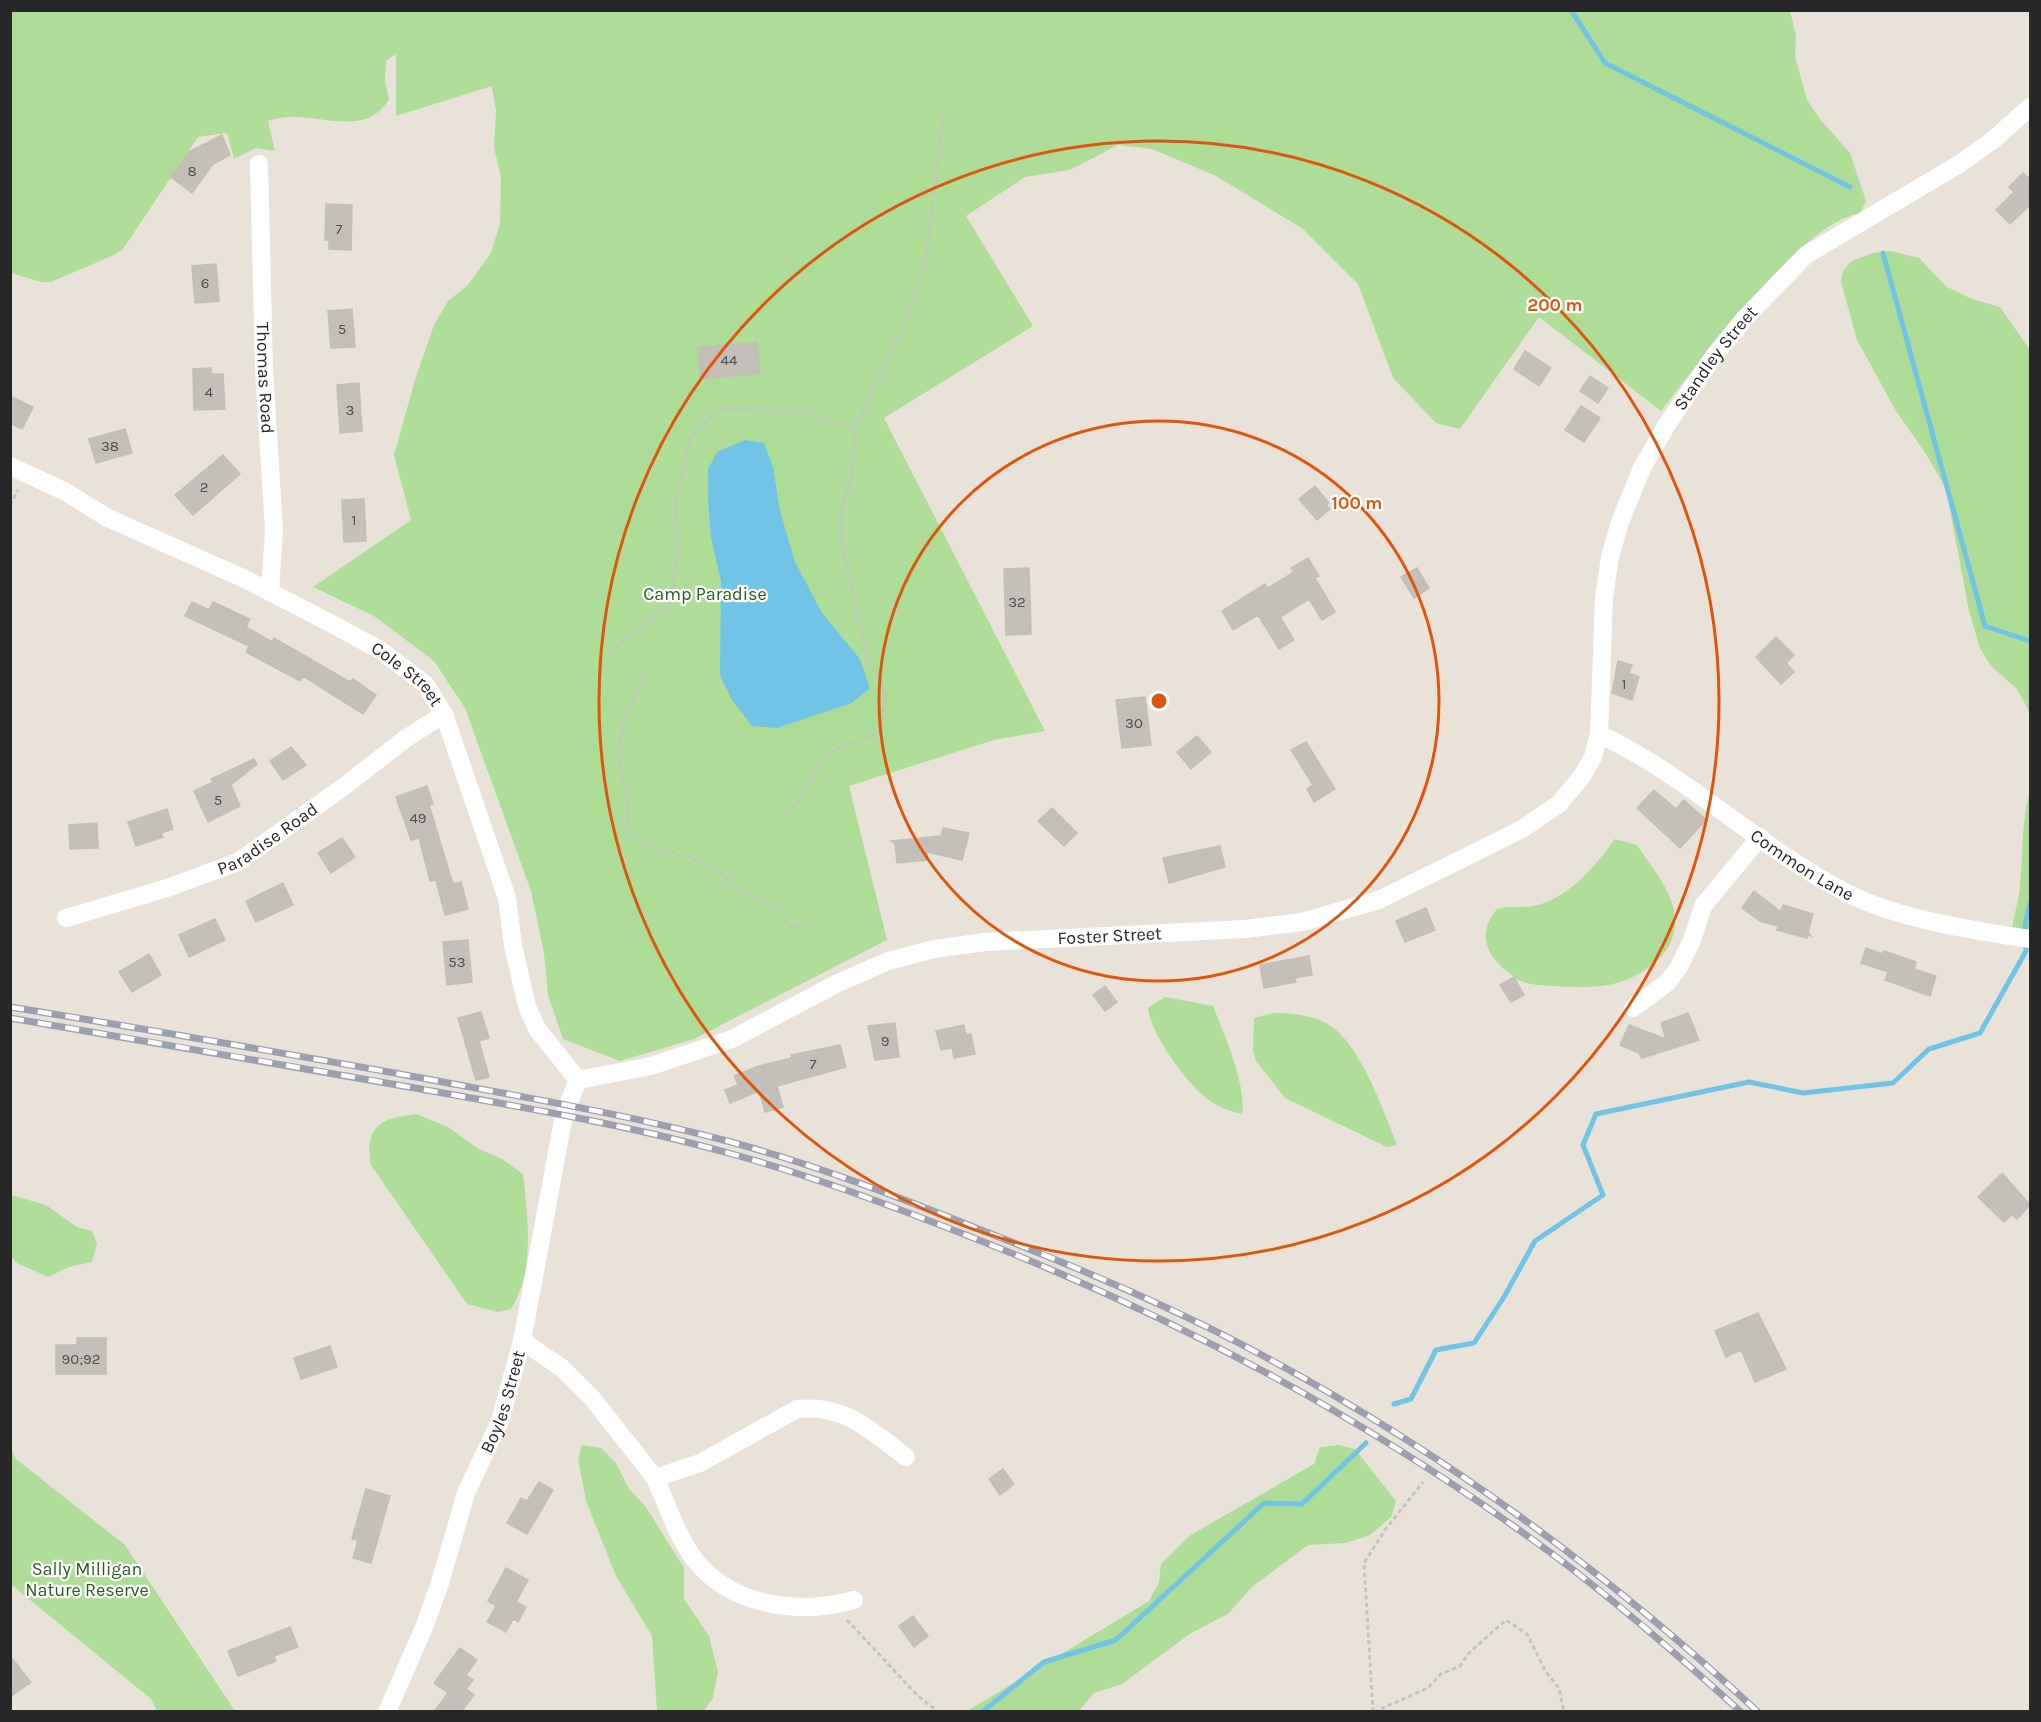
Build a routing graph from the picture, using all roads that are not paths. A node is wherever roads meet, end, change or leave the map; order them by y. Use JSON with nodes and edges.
{"nodes":[{"id":1,"x":2031,"y":107,"type":"edge"},
{"id":2,"x":259,"y":164,"type":"dead end"},
{"id":3,"x":10,"y":466,"type":"edge"},
{"id":4,"x":270,"y":592,"type":"junction"},
{"id":5,"x":444,"y":714,"type":"junction"},
{"id":6,"x":1599,"y":734,"type":"junction"},
{"id":7,"x":1760,"y":837,"type":"junction"},
{"id":8,"x":66,"y":918,"type":"dead end"},
{"id":9,"x":2024,"y":938,"type":"edge"},
{"id":10,"x":1633,"y":1008,"type":"dead end"},
{"id":11,"x":578,"y":1080,"type":"junction"},
{"id":12,"x":522,"y":1341,"type":"junction"},
{"id":13,"x":906,"y":1457,"type":"dead end"},
{"id":14,"x":655,"y":1478,"type":"junction"},
{"id":15,"x":854,"y":1600,"type":"dead end"},
{"id":16,"x":387,"y":1712,"type":"edge"}],
"edges":[{"from":1,"to":6,"type":"street","name":"Standley Street"},
{"from":2,"to":4,"type":"street","name":"Thomas Road"},
{"from":3,"to":4,"type":"street","name":"Cole Street"},
{"from":4,"to":5,"type":"street","name":"Cole Street"},
{"from":5,"to":8,"type":"street","name":"Paradise Road"},
{"from":5,"to":11,"type":"street","name":"Cole Street"},
{"from":6,"to":7,"type":"street","name":"Common Lane"},
{"from":6,"to":11,"type":"street","name":"Foster Street"},
{"from":7,"to":9,"type":"street","name":"Common Lane"},
{"from":7,"to":10,"type":"street"},
{"from":11,"to":12,"type":"street","name":"Boyles Street"},
{"from":12,"to":14,"type":"street"},
{"from":12,"to":16,"type":"street","name":"Boyles Street"},
{"from":13,"to":14,"type":"street"},
{"from":14,"to":15,"type":"street"}]}
